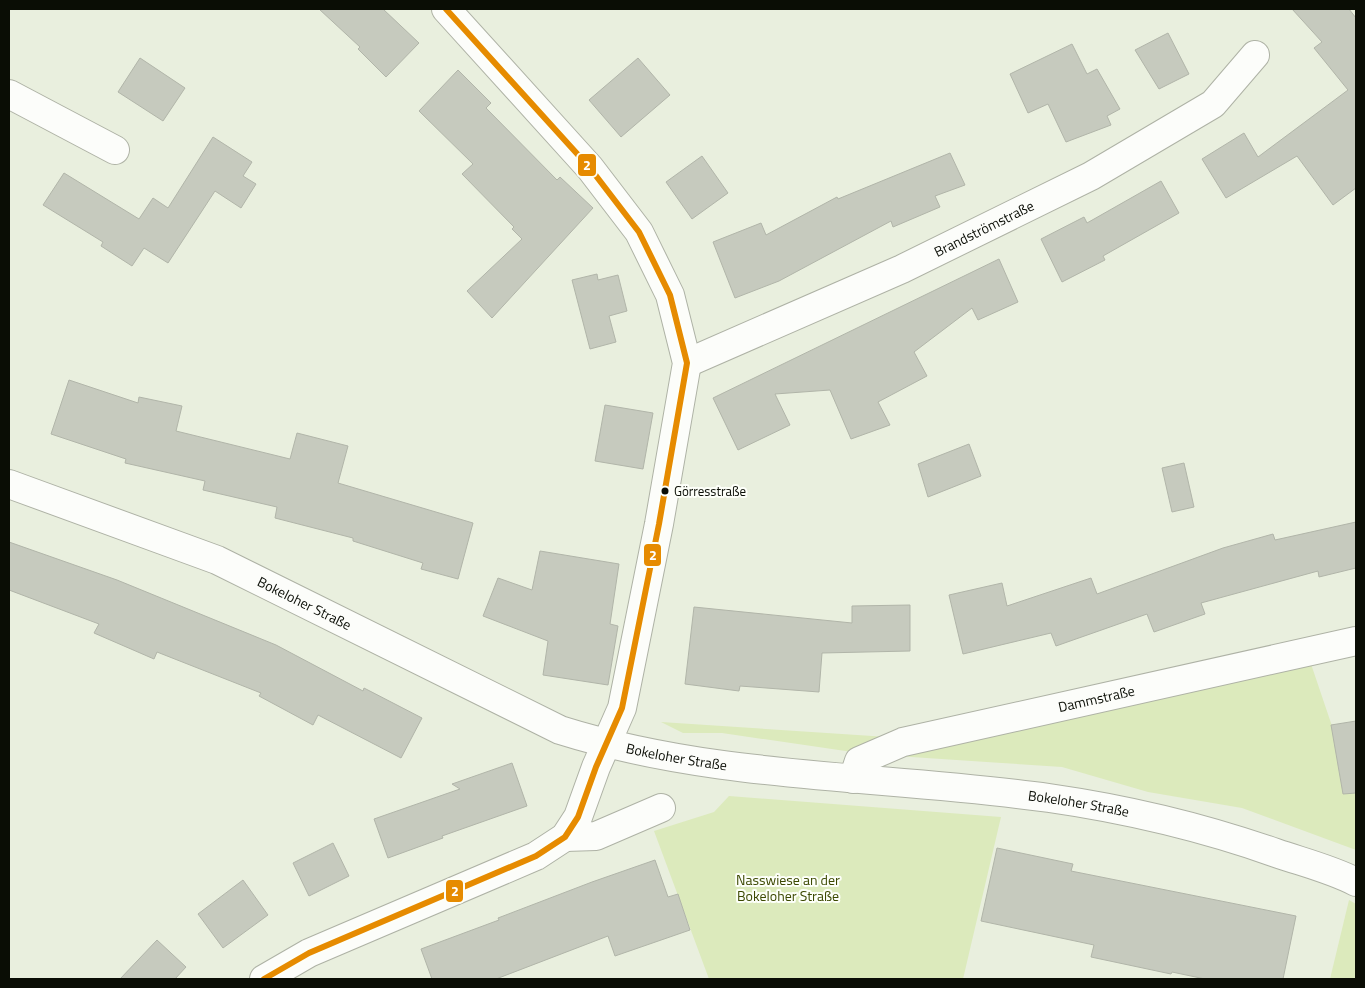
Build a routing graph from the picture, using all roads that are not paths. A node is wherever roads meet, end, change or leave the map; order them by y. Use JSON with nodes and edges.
{"nodes":[{"id":1,"x":446,"y":9,"type":"edge"},
{"id":2,"x":1255,"y":55,"type":"dead end"},
{"id":3,"x":9,"y":94,"type":"edge"},
{"id":4,"x":115,"y":150,"type":"dead end"},
{"id":5,"x":687,"y":363,"type":"junction"},
{"id":6,"x":9,"y":484,"type":"edge"},
{"id":7,"x":1356,"y":641,"type":"edge"},
{"id":8,"x":606,"y":744,"type":"junction"},
{"id":9,"x":852,"y":780,"type":"junction"},
{"id":10,"x":661,"y":808,"type":"dead end"},
{"id":11,"x":565,"y":837,"type":"junction"},
{"id":12,"x":1356,"y":882,"type":"edge"},
{"id":13,"x":264,"y":979,"type":"edge"}],
"edges":[{"from":1,"to":5,"type":"street"},
{"from":2,"to":5,"type":"street","name":"Brandströmstraße"},
{"from":3,"to":4,"type":"street"},
{"from":5,"to":8,"type":"street"},
{"from":6,"to":8,"type":"street","name":"Bokeloher Straße"},
{"from":7,"to":9,"type":"street","name":"Dammstraße"},
{"from":8,"to":9,"type":"street","name":"Bokeloher Straße"},
{"from":8,"to":11,"type":"street"},
{"from":9,"to":12,"type":"street","name":"Bokeloher Straße"},
{"from":10,"to":11,"type":"street"},
{"from":11,"to":13,"type":"street"}]}
